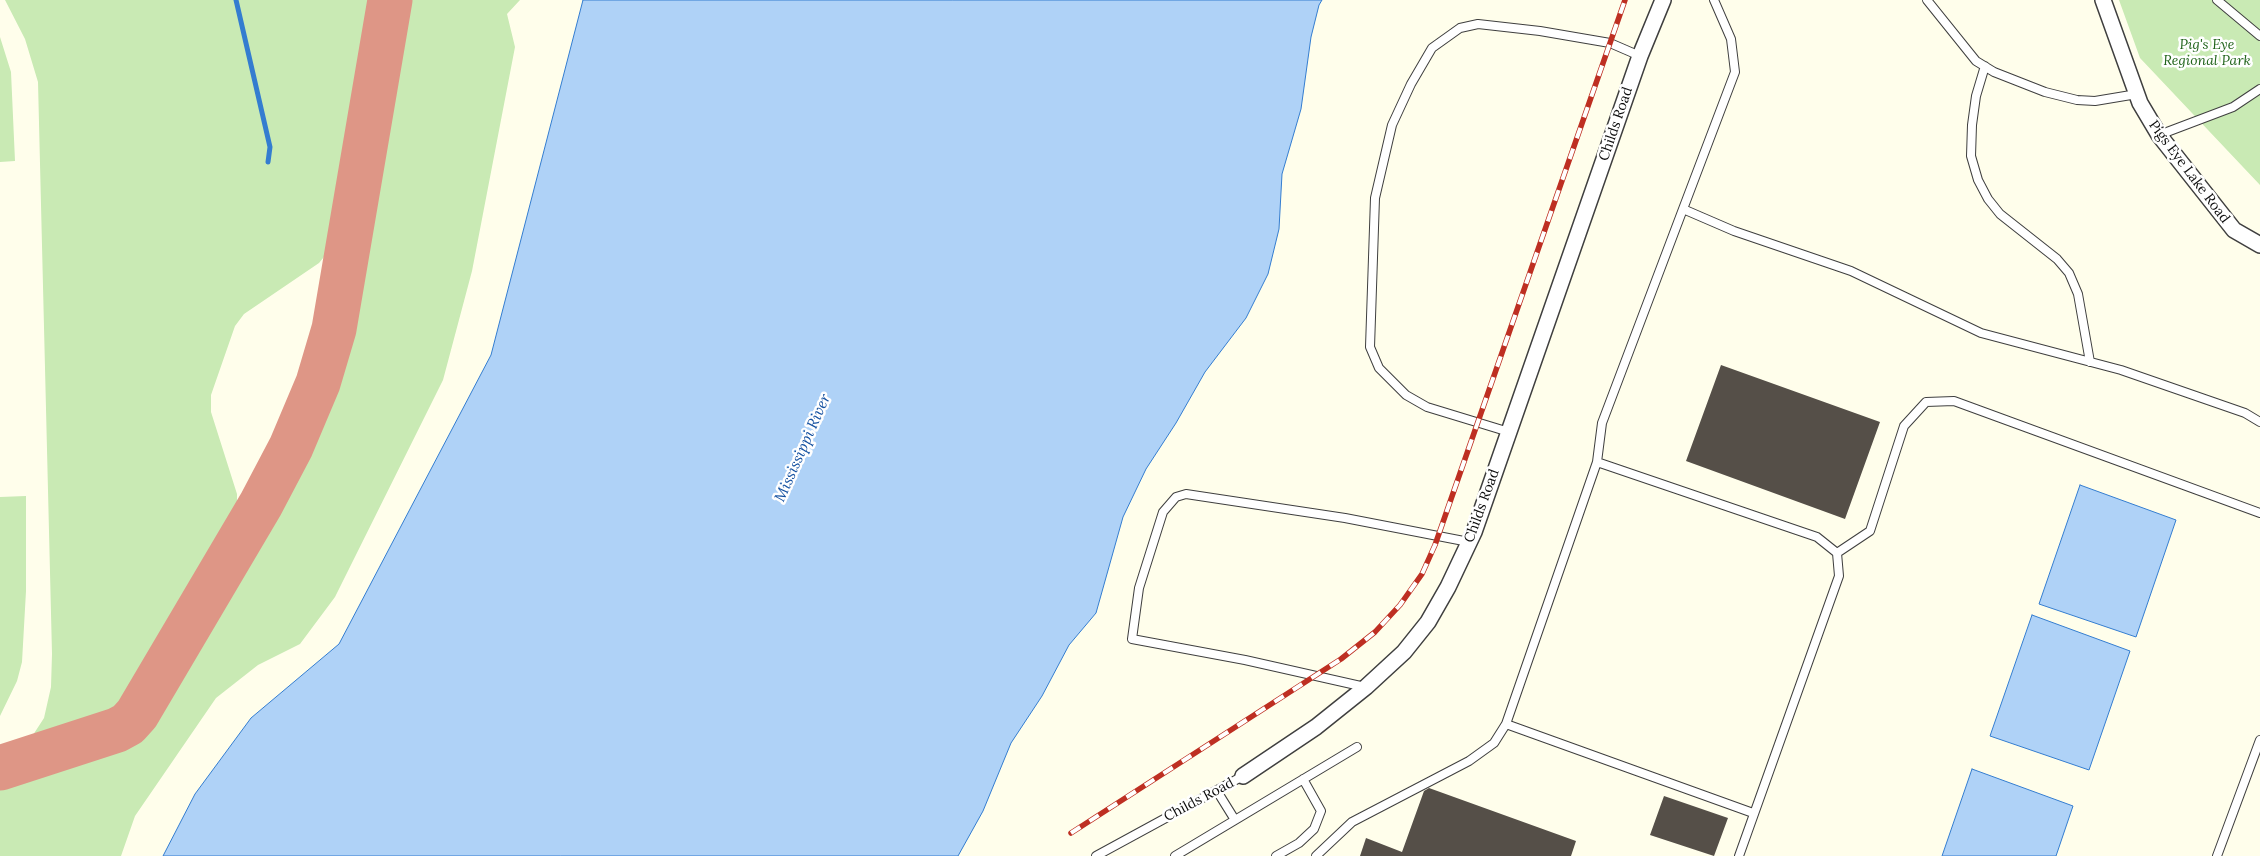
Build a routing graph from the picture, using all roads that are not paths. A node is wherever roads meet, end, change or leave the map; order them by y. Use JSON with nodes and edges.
{"nodes":[{"id":1,"x":1663,"y":0,"type":"edge"},
{"id":2,"x":1714,"y":0,"type":"edge"},
{"id":3,"x":1926,"y":0,"type":"edge"},
{"id":4,"x":2103,"y":0,"type":"edge"},
{"id":5,"x":2217,"y":0,"type":"edge"},
{"id":6,"x":2260,"y":36,"type":"edge"},
{"id":7,"x":1640,"y":56,"type":"junction"},
{"id":8,"x":1985,"y":66,"type":"junction"},
{"id":9,"x":2260,"y":89,"type":"edge"},
{"id":10,"x":2137,"y":94,"type":"junction"},
{"id":11,"x":2160,"y":136,"type":"junction"},
{"id":12,"x":1684,"y":209,"type":"junction"},
{"id":13,"x":2260,"y":245,"type":"edge"},
{"id":14,"x":2090,"y":362,"type":"junction"},
{"id":15,"x":2260,"y":422,"type":"edge"},
{"id":16,"x":1509,"y":432,"type":"junction"},
{"id":17,"x":1597,"y":462,"type":"junction"},
{"id":18,"x":2260,"y":513,"type":"edge"},
{"id":19,"x":1469,"y":542,"type":"junction"},
{"id":20,"x":1837,"y":553,"type":"junction"},
{"id":21,"x":1366,"y":687,"type":"junction"},
{"id":22,"x":1506,"y":724,"type":"junction"},
{"id":23,"x":2260,"y":740,"type":"edge"},
{"id":24,"x":1357,"y":747,"type":"dead end"},
{"id":25,"x":1243,"y":776,"type":"joint"},
{"id":26,"x":1302,"y":779,"type":"junction"},
{"id":27,"x":1217,"y":791,"type":"junction"},
{"id":28,"x":1753,"y":813,"type":"junction"},
{"id":29,"x":1235,"y":820,"type":"junction"},
{"id":30,"x":1096,"y":856,"type":"edge"},
{"id":31,"x":1175,"y":856,"type":"edge"},
{"id":32,"x":1276,"y":856,"type":"edge"},
{"id":33,"x":1316,"y":856,"type":"edge"},
{"id":34,"x":1738,"y":856,"type":"edge"},
{"id":35,"x":2217,"y":856,"type":"edge"}],
"edges":[{"from":1,"to":7,"type":"street","name":"Childs Road"},
{"from":2,"to":12,"type":"lane"},
{"from":3,"to":8,"type":"lane"},
{"from":4,"to":10,"type":"street","name":"Pigs Eye Lake Road"},
{"from":5,"to":6,"type":"lane"},
{"from":7,"to":16,"type":"street","name":"Childs Road"},
{"from":7,"to":16,"type":"lane"},
{"from":8,"to":10,"type":"lane"},
{"from":8,"to":14,"type":"lane"},
{"from":9,"to":11,"type":"lane"},
{"from":10,"to":11,"type":"street","name":"Pigs Eye Lake Road"},
{"from":11,"to":13,"type":"street","name":"Pigs Eye Lake Road"},
{"from":12,"to":14,"type":"lane"},
{"from":12,"to":17,"type":"lane"},
{"from":14,"to":15,"type":"lane"},
{"from":16,"to":19,"type":"street","name":"Childs Road"},
{"from":17,"to":20,"type":"lane"},
{"from":17,"to":22,"type":"lane"},
{"from":18,"to":20,"type":"lane"},
{"from":19,"to":21,"type":"street","name":"Childs Road"},
{"from":19,"to":21,"type":"lane"},
{"from":20,"to":28,"type":"lane"},
{"from":21,"to":25,"type":"street","name":"Childs Road"},
{"from":22,"to":28,"type":"lane"},
{"from":22,"to":33,"type":"lane"},
{"from":23,"to":35,"type":"lane"},
{"from":24,"to":26,"type":"lane"},
{"from":25,"to":27,"type":"lane","name":"Childs Road"},
{"from":26,"to":29,"type":"lane"},
{"from":26,"to":32,"type":"lane"},
{"from":27,"to":29,"type":"lane"},
{"from":27,"to":30,"type":"lane","name":"Childs Road"},
{"from":28,"to":34,"type":"lane"},
{"from":29,"to":31,"type":"lane"}]}
